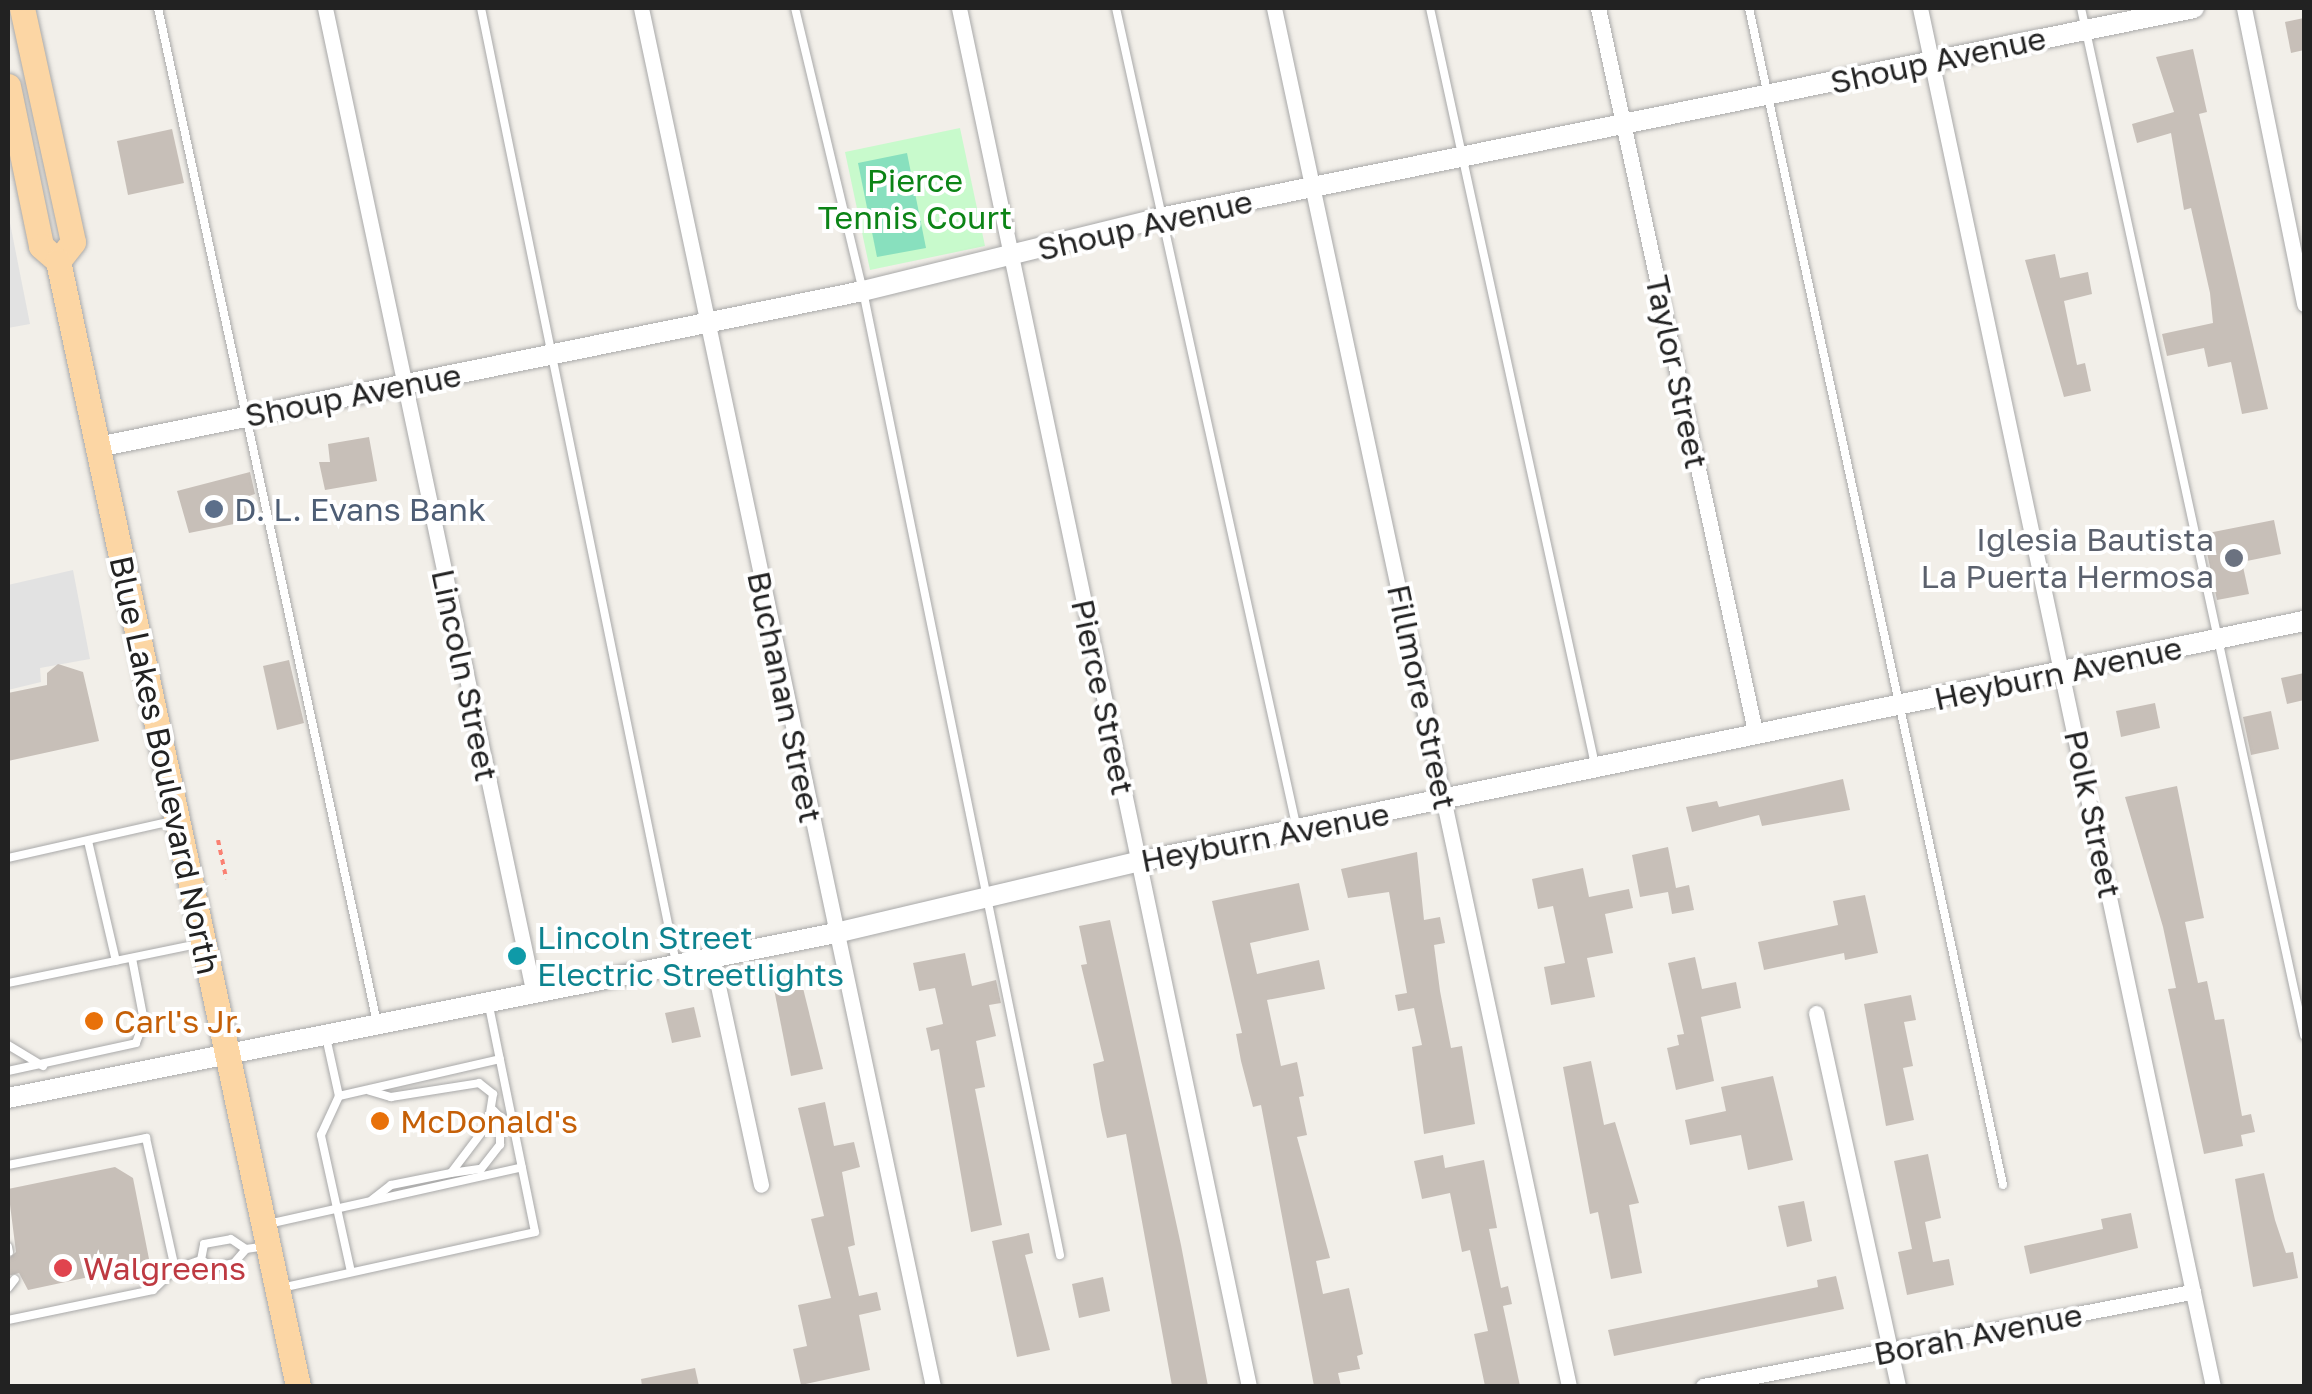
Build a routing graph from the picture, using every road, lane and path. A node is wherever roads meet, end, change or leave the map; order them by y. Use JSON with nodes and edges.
{"nodes":[{"id":1,"x":22,"y":8,"type":"edge"},
{"id":2,"x":158,"y":8,"type":"edge"},
{"id":3,"x":325,"y":8,"type":"edge"},
{"id":4,"x":481,"y":8,"type":"edge"},
{"id":5,"x":641,"y":8,"type":"edge"},
{"id":6,"x":795,"y":8,"type":"edge"},
{"id":7,"x":959,"y":8,"type":"edge"},
{"id":8,"x":1116,"y":8,"type":"edge"},
{"id":9,"x":1274,"y":8,"type":"edge"},
{"id":10,"x":1430,"y":8,"type":"edge"},
{"id":11,"x":1598,"y":8,"type":"edge"},
{"id":12,"x":1749,"y":8,"type":"edge"},
{"id":13,"x":1920,"y":8,"type":"edge"},
{"id":14,"x":2080,"y":8,"type":"edge"},
{"id":15,"x":2194,"y":8,"type":"edge"},
{"id":16,"x":2244,"y":8,"type":"edge"},
{"id":17,"x":2086,"y":30,"type":"junction"},
{"id":18,"x":1932,"y":62,"type":"junction"},
{"id":19,"x":8,"y":86,"type":"edge"},
{"id":20,"x":1767,"y":96,"type":"junction"},
{"id":21,"x":1624,"y":127,"type":"junction"},
{"id":22,"x":1463,"y":158,"type":"junction"},
{"id":23,"x":1312,"y":189,"type":"junction"},
{"id":24,"x":1160,"y":218,"type":"junction"},
{"id":25,"x":1010,"y":256,"type":"junction"},
{"id":26,"x":58,"y":261,"type":"junction"},
{"id":27,"x":863,"y":290,"type":"junction"},
{"id":28,"x":2304,"y":304,"type":"edge"},
{"id":29,"x":705,"y":324,"type":"junction"},
{"id":30,"x":552,"y":356,"type":"junction"},
{"id":31,"x":401,"y":386,"type":"junction"},
{"id":32,"x":246,"y":417,"type":"junction"},
{"id":33,"x":98,"y":447,"type":"junction"},
{"id":34,"x":2304,"y":621,"type":"edge"},
{"id":35,"x":2214,"y":640,"type":"junction"},
{"id":36,"x":2064,"y":672,"type":"junction"},
{"id":37,"x":1900,"y":706,"type":"junction"},
{"id":38,"x":1756,"y":736,"type":"junction"},
{"id":39,"x":1596,"y":770,"type":"junction"},
{"id":40,"x":1444,"y":802,"type":"junction"},
{"id":41,"x":176,"y":820,"type":"junction"},
{"id":42,"x":1296,"y":829,"type":"junction"},
{"id":43,"x":88,"y":840,"type":"junction"},
{"id":44,"x":218,"y":840,"type":"dead end"},
{"id":45,"x":8,"y":858,"type":"edge"},
{"id":46,"x":1137,"y":862,"type":"junction"},
{"id":47,"x":226,"y":879,"type":"dead end"},
{"id":48,"x":990,"y":897,"type":"junction"},
{"id":49,"x":836,"y":933,"type":"junction"},
{"id":50,"x":202,"y":944,"type":"junction"},
{"id":51,"x":132,"y":958,"type":"junction"},
{"id":52,"x":712,"y":958,"type":"junction"},
{"id":53,"x":116,"y":961,"type":"junction"},
{"id":54,"x":676,"y":965,"type":"junction"},
{"id":55,"x":8,"y":983,"type":"edge"},
{"id":56,"x":534,"y":990,"type":"junction"},
{"id":57,"x":488,"y":999,"type":"junction"},
{"id":58,"x":1816,"y":1012,"type":"dead end"},
{"id":59,"x":377,"y":1023,"type":"junction"},
{"id":60,"x":325,"y":1033,"type":"junction"},
{"id":61,"x":2304,"y":1036,"type":"edge"},
{"id":62,"x":8,"y":1045,"type":"edge"},
{"id":63,"x":225,"y":1052,"type":"junction"},
{"id":64,"x":500,"y":1059,"type":"junction"},
{"id":65,"x":42,"y":1066,"type":"junction"},
{"id":66,"x":8,"y":1071,"type":"edge"},
{"id":67,"x":366,"y":1090,"type":"junction"},
{"id":68,"x":339,"y":1096,"type":"junction"},
{"id":69,"x":8,"y":1098,"type":"edge"},
{"id":70,"x":492,"y":1110,"type":"junction"},
{"id":71,"x":8,"y":1165,"type":"edge"},
{"id":72,"x":522,"y":1168,"type":"junction"},
{"id":73,"x":452,"y":1173,"type":"junction"},
{"id":74,"x":762,"y":1185,"type":"dead end"},
{"id":75,"x":2003,"y":1185,"type":"dead end"},
{"id":76,"x":372,"y":1200,"type":"junction"},
{"id":77,"x":340,"y":1206,"type":"junction"},
{"id":78,"x":259,"y":1240,"type":"junction"},
{"id":79,"x":1060,"y":1255,"type":"dead end"},
{"id":80,"x":201,"y":1260,"type":"junction"},
{"id":81,"x":174,"y":1269,"type":"junction"},
{"id":82,"x":351,"y":1272,"type":"junction"},
{"id":83,"x":15,"y":1280,"type":"dead end"},
{"id":84,"x":8,"y":1288,"type":"edge"},
{"id":85,"x":277,"y":1289,"type":"junction"},
{"id":86,"x":2194,"y":1292,"type":"junction"},
{"id":87,"x":8,"y":1320,"type":"edge"},
{"id":88,"x":1890,"y":1350,"type":"junction"},
{"id":89,"x":298,"y":1386,"type":"edge"},
{"id":90,"x":933,"y":1386,"type":"edge"},
{"id":91,"x":1249,"y":1386,"type":"edge"},
{"id":92,"x":1569,"y":1386,"type":"edge"},
{"id":93,"x":1702,"y":1386,"type":"edge"},
{"id":94,"x":1898,"y":1386,"type":"edge"},
{"id":95,"x":2213,"y":1386,"type":"edge"}],
"edges":[{"from":1,"to":26,"type":"main road","name":"Blue Lakes Boulevard North"},
{"from":2,"to":32,"type":"lane"},
{"from":3,"to":31,"type":"street","name":"Lincoln Street"},
{"from":4,"to":30,"type":"lane"},
{"from":5,"to":29,"type":"street","name":"Buchanan Street"},
{"from":6,"to":27,"type":"lane"},
{"from":7,"to":25,"type":"street","name":"Pierce Street"},
{"from":8,"to":24,"type":"lane"},
{"from":9,"to":23,"type":"street","name":"Fillmore Street"},
{"from":10,"to":22,"type":"lane"},
{"from":11,"to":21,"type":"street","name":"Taylor Street"},
{"from":12,"to":20,"type":"lane"},
{"from":13,"to":18,"type":"street","name":"Polk Street"},
{"from":14,"to":17,"type":"lane"},
{"from":15,"to":17,"type":"street","name":"Shoup Avenue"},
{"from":16,"to":28,"type":"street"},
{"from":17,"to":18,"type":"street","name":"Shoup Avenue"},
{"from":17,"to":35,"type":"lane"},
{"from":18,"to":20,"type":"street","name":"Shoup Avenue"},
{"from":18,"to":36,"type":"street","name":"Polk Street"},
{"from":19,"to":26,"type":"main road","name":"Blue Lakes Boulevard North"},
{"from":20,"to":21,"type":"street","name":"Shoup Avenue"},
{"from":20,"to":37,"type":"lane"},
{"from":21,"to":22,"type":"street","name":"Shoup Avenue"},
{"from":21,"to":38,"type":"street","name":"Taylor Street"},
{"from":22,"to":23,"type":"street","name":"Shoup Avenue"},
{"from":22,"to":39,"type":"lane"},
{"from":23,"to":24,"type":"street","name":"Shoup Avenue"},
{"from":23,"to":40,"type":"street","name":"Fillmore Street"},
{"from":24,"to":25,"type":"street","name":"Shoup Avenue"},
{"from":24,"to":42,"type":"lane"},
{"from":25,"to":27,"type":"street","name":"Shoup Avenue"},
{"from":25,"to":46,"type":"street","name":"Pierce Street"},
{"from":26,"to":33,"type":"main road","name":"Blue Lakes Boulevard North"},
{"from":27,"to":29,"type":"street","name":"Shoup Avenue"},
{"from":27,"to":48,"type":"lane"},
{"from":29,"to":30,"type":"street","name":"Shoup Avenue"},
{"from":29,"to":49,"type":"street","name":"Buchanan Street"},
{"from":30,"to":31,"type":"street","name":"Shoup Avenue"},
{"from":30,"to":54,"type":"lane"},
{"from":31,"to":32,"type":"street","name":"Shoup Avenue"},
{"from":31,"to":56,"type":"street","name":"Lincoln Street"},
{"from":32,"to":33,"type":"street","name":"Shoup Avenue"},
{"from":32,"to":59,"type":"lane"},
{"from":33,"to":41,"type":"main road","name":"Blue Lakes Boulevard North"},
{"from":34,"to":35,"type":"street","name":"Heyburn Avenue"},
{"from":35,"to":36,"type":"street","name":"Heyburn Avenue"},
{"from":35,"to":61,"type":"lane"},
{"from":36,"to":37,"type":"street","name":"Heyburn Avenue"},
{"from":36,"to":86,"type":"street","name":"Polk Street"},
{"from":37,"to":38,"type":"street","name":"Heyburn Avenue"},
{"from":37,"to":75,"type":"lane"},
{"from":38,"to":39,"type":"street","name":"Heyburn Avenue"},
{"from":39,"to":40,"type":"street","name":"Heyburn Avenue"},
{"from":40,"to":42,"type":"street","name":"Heyburn Avenue"},
{"from":40,"to":92,"type":"street","name":"Fillmore Street"},
{"from":41,"to":43,"type":"lane"},
{"from":41,"to":50,"type":"main road","name":"Blue Lakes Boulevard North"},
{"from":42,"to":46,"type":"street","name":"Heyburn Avenue"},
{"from":43,"to":45,"type":"lane"},
{"from":43,"to":53,"type":"lane"},
{"from":44,"to":47,"type":"path"},
{"from":46,"to":48,"type":"street","name":"Heyburn Avenue"},
{"from":46,"to":91,"type":"street","name":"Pierce Street"},
{"from":48,"to":49,"type":"street","name":"Heyburn Avenue"},
{"from":48,"to":79,"type":"lane"},
{"from":49,"to":52,"type":"street","name":"Heyburn Avenue"},
{"from":49,"to":90,"type":"street","name":"Buchanan Street"},
{"from":50,"to":51,"type":"lane"},
{"from":50,"to":63,"type":"main road","name":"Blue Lakes Boulevard North"},
{"from":51,"to":53,"type":"lane"},
{"from":51,"to":65,"type":"lane"},
{"from":52,"to":54,"type":"street","name":"Heyburn Avenue"},
{"from":52,"to":74,"type":"street"},
{"from":53,"to":55,"type":"lane"},
{"from":54,"to":56,"type":"street","name":"Heyburn Avenue"},
{"from":56,"to":57,"type":"street","name":"Heyburn Avenue"},
{"from":57,"to":59,"type":"street","name":"Heyburn Avenue"},
{"from":57,"to":64,"type":"lane"},
{"from":58,"to":88,"type":"street"},
{"from":59,"to":60,"type":"street","name":"Heyburn Avenue"},
{"from":60,"to":63,"type":"street","name":"Heyburn Avenue"},
{"from":60,"to":68,"type":"lane"},
{"from":62,"to":65,"type":"lane"},
{"from":63,"to":69,"type":"street","name":"Heyburn Avenue"},
{"from":63,"to":78,"type":"main road","name":"Blue Lakes Boulevard North"},
{"from":64,"to":67,"type":"lane"},
{"from":64,"to":72,"type":"lane"},
{"from":65,"to":66,"type":"lane"},
{"from":67,"to":68,"type":"lane"},
{"from":67,"to":70,"type":"lane"},
{"from":68,"to":77,"type":"lane"},
{"from":70,"to":73,"type":"lane"},
{"from":70,"to":73,"type":"lane"},
{"from":71,"to":81,"type":"lane"},
{"from":72,"to":76,"type":"lane"},
{"from":72,"to":82,"type":"lane"},
{"from":73,"to":76,"type":"lane"},
{"from":76,"to":77,"type":"lane"},
{"from":77,"to":78,"type":"lane"},
{"from":77,"to":82,"type":"lane"},
{"from":78,"to":80,"type":"lane"},
{"from":78,"to":80,"type":"lane"},
{"from":78,"to":85,"type":"main road","name":"Blue Lakes Boulevard North"},
{"from":80,"to":81,"type":"lane"},
{"from":81,"to":87,"type":"lane"},
{"from":82,"to":85,"type":"lane"},
{"from":83,"to":84,"type":"lane"},
{"from":85,"to":89,"type":"main road","name":"Blue Lakes Boulevard North"},
{"from":86,"to":88,"type":"street","name":"Borah Avenue"},
{"from":86,"to":95,"type":"street","name":"Polk Street"},
{"from":88,"to":93,"type":"street","name":"Borah Avenue"},
{"from":88,"to":94,"type":"street"}]}
